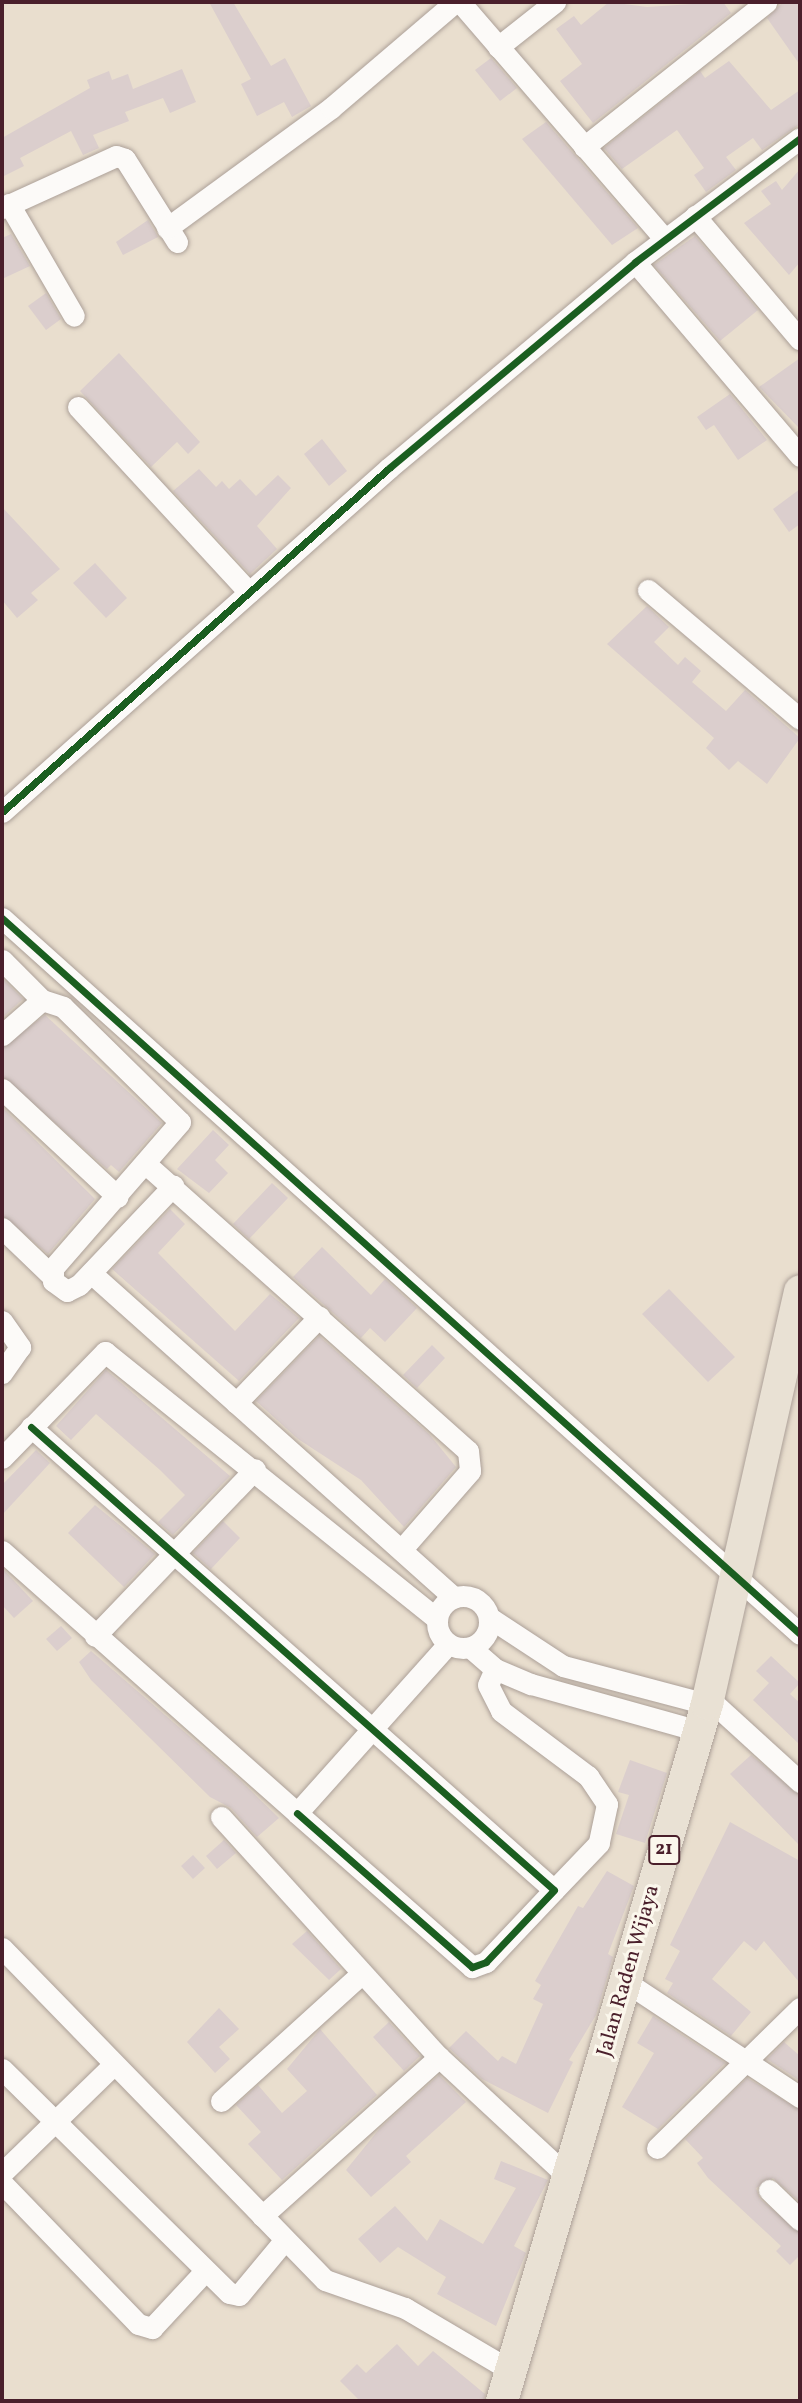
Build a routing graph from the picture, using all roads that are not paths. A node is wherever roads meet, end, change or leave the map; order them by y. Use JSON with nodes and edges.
{"nodes":[{"id":1,"x":457,"y":2,"type":"edge"},
{"id":2,"x":555,"y":2,"type":"edge"},
{"id":3,"x":766,"y":2,"type":"edge"},
{"id":4,"x":498,"y":47,"type":"junction"},
{"id":5,"x":800,"y":138,"type":"edge"},
{"id":6,"x":584,"y":146,"type":"junction"},
{"id":7,"x":6,"y":206,"type":"edge"},
{"id":8,"x":695,"y":216,"type":"junction"},
{"id":9,"x":664,"y":239,"type":"junction"},
{"id":10,"x":635,"y":262,"type":"junction"},
{"id":11,"x":74,"y":316,"type":"dead end"},
{"id":12,"x":800,"y":340,"type":"edge"},
{"id":13,"x":78,"y":407,"type":"dead end"},
{"id":14,"x":800,"y":456,"type":"edge"},
{"id":15,"x":648,"y":590,"type":"dead end"},
{"id":16,"x":249,"y":592,"type":"junction"},
{"id":17,"x":800,"y":719,"type":"edge"},
{"id":18,"x":2,"y":812,"type":"edge"},
{"id":19,"x":2,"y":918,"type":"edge"},
{"id":20,"x":2,"y":960,"type":"edge"},
{"id":21,"x":42,"y":1000,"type":"junction"},
{"id":22,"x":2,"y":1035,"type":"edge"},
{"id":23,"x":2,"y":1089,"type":"edge"},
{"id":24,"x":147,"y":1165,"type":"junction"},
{"id":25,"x":173,"y":1186,"type":"junction"},
{"id":26,"x":118,"y":1197,"type":"junction"},
{"id":27,"x":2,"y":1228,"type":"edge"},
{"id":28,"x":91,"y":1273,"type":"junction"},
{"id":29,"x":51,"y":1275,"type":"junction"},
{"id":30,"x":800,"y":1292,"type":"edge"},
{"id":31,"x":319,"y":1317,"type":"junction"},
{"id":32,"x":2,"y":1321,"type":"edge"},
{"id":33,"x":2,"y":1373,"type":"edge"},
{"id":34,"x":236,"y":1402,"type":"junction"},
{"id":35,"x":30,"y":1427,"type":"junction"},
{"id":36,"x":2,"y":1458,"type":"edge"},
{"id":37,"x":255,"y":1469,"type":"junction"},
{"id":38,"x":402,"y":1549,"type":"junction"},
{"id":39,"x":2,"y":1551,"type":"edge"},
{"id":40,"x":171,"y":1554,"type":"junction"},
{"id":41,"x":738,"y":1575,"type":"junction"},
{"id":42,"x":454,"y":1597,"type":"junction"},
{"id":43,"x":489,"y":1618,"type":"junction"},
{"id":44,"x":437,"y":1619,"type":"junction"},
{"id":45,"x":800,"y":1634,"type":"edge"},
{"id":46,"x":95,"y":1636,"type":"junction"},
{"id":47,"x":448,"y":1644,"type":"junction"},
{"id":48,"x":471,"y":1648,"type":"junction"},
{"id":49,"x":495,"y":1669,"type":"junction"},
{"id":50,"x":591,"y":1688,"type":"junction"},
{"id":51,"x":704,"y":1711,"type":"junction"},
{"id":52,"x":373,"y":1728,"type":"junction"},
{"id":53,"x":800,"y":1782,"type":"edge"},
{"id":54,"x":297,"y":1813,"type":"junction"},
{"id":55,"x":221,"y":1817,"type":"dead end"},
{"id":56,"x":554,"y":1890,"type":"junction"},
{"id":57,"x":2,"y":1948,"type":"edge"},
{"id":58,"x":362,"y":1973,"type":"junction"},
{"id":59,"x":626,"y":1982,"type":"junction"},
{"id":60,"x":800,"y":2008,"type":"edge"},
{"id":61,"x":439,"y":2057,"type":"junction"},
{"id":62,"x":748,"y":2061,"type":"junction"},
{"id":63,"x":113,"y":2065,"type":"junction"},
{"id":64,"x":2,"y":2068,"type":"edge"},
{"id":65,"x":800,"y":2097,"type":"edge"},
{"id":66,"x":221,"y":2101,"type":"dead end"},
{"id":67,"x":54,"y":2119,"type":"junction"},
{"id":68,"x":657,"y":2148,"type":"dead end"},
{"id":69,"x":2,"y":2173,"type":"edge"},
{"id":70,"x":569,"y":2178,"type":"junction"},
{"id":71,"x":2,"y":2183,"type":"edge"},
{"id":72,"x":769,"y":2190,"type":"dead end"},
{"id":73,"x":262,"y":2216,"type":"junction"},
{"id":74,"x":800,"y":2220,"type":"edge"},
{"id":75,"x":283,"y":2242,"type":"junction"},
{"id":76,"x":204,"y":2272,"type":"junction"},
{"id":77,"x":508,"y":2369,"type":"junction"},
{"id":78,"x":502,"y":2401,"type":"edge"}],
"edges":[{"from":1,"to":4,"type":"street"},
{"from":1,"to":7,"type":"street"},
{"from":2,"to":4,"type":"street"},
{"from":3,"to":6,"type":"street"},
{"from":4,"to":6,"type":"street"},
{"from":5,"to":8,"type":"street"},
{"from":6,"to":9,"type":"street"},
{"from":7,"to":11,"type":"street"},
{"from":8,"to":9,"type":"street"},
{"from":8,"to":12,"type":"street"},
{"from":9,"to":10,"type":"street"},
{"from":10,"to":14,"type":"street"},
{"from":10,"to":16,"type":"street"},
{"from":13,"to":16,"type":"street"},
{"from":15,"to":17,"type":"street"},
{"from":16,"to":18,"type":"street"},
{"from":19,"to":41,"type":"street"},
{"from":20,"to":21,"type":"street"},
{"from":21,"to":22,"type":"street"},
{"from":21,"to":24,"type":"street"},
{"from":23,"to":26,"type":"street"},
{"from":24,"to":25,"type":"street"},
{"from":24,"to":26,"type":"street"},
{"from":25,"to":28,"type":"street"},
{"from":25,"to":31,"type":"street"},
{"from":26,"to":29,"type":"street"},
{"from":27,"to":29,"type":"street"},
{"from":28,"to":29,"type":"street"},
{"from":28,"to":34,"type":"street"},
{"from":30,"to":41,"type":"highway","name":"Jalan Raden Wijaya","number":"21"},
{"from":31,"to":34,"type":"street"},
{"from":31,"to":38,"type":"street"},
{"from":32,"to":33,"type":"street"},
{"from":34,"to":38,"type":"street"},
{"from":35,"to":36,"type":"street"},
{"from":35,"to":37,"type":"street"},
{"from":35,"to":40,"type":"street"},
{"from":37,"to":40,"type":"street"},
{"from":37,"to":44,"type":"street"},
{"from":38,"to":42,"type":"street"},
{"from":39,"to":46,"type":"street"},
{"from":40,"to":46,"type":"street"},
{"from":40,"to":52,"type":"street"},
{"from":41,"to":45,"type":"street"},
{"from":41,"to":51,"type":"highway","name":"Jalan Raden Wijaya","number":"21"},
{"from":42,"to":43,"type":"street"},
{"from":42,"to":44,"type":"street"},
{"from":43,"to":48,"type":"street"},
{"from":43,"to":50,"type":"street"},
{"from":44,"to":47,"type":"street"},
{"from":46,"to":54,"type":"street"},
{"from":47,"to":48,"type":"street"},
{"from":47,"to":52,"type":"street"},
{"from":48,"to":49,"type":"street"},
{"from":49,"to":50,"type":"street"},
{"from":49,"to":56,"type":"street"},
{"from":50,"to":51,"type":"street"},
{"from":51,"to":53,"type":"street"},
{"from":51,"to":59,"type":"highway","name":"Jalan Raden Wijaya","number":"21"},
{"from":52,"to":54,"type":"street"},
{"from":52,"to":56,"type":"street"},
{"from":54,"to":56,"type":"street"},
{"from":55,"to":58,"type":"street"},
{"from":57,"to":63,"type":"street"},
{"from":58,"to":61,"type":"street"},
{"from":58,"to":66,"type":"street"},
{"from":59,"to":62,"type":"street"},
{"from":59,"to":70,"type":"highway","name":"Jalan Raden Wijaya","number":"21"},
{"from":60,"to":62,"type":"street"},
{"from":61,"to":70,"type":"street"},
{"from":61,"to":73,"type":"street"},
{"from":62,"to":65,"type":"street"},
{"from":62,"to":68,"type":"street"},
{"from":63,"to":67,"type":"street"},
{"from":63,"to":73,"type":"street"},
{"from":64,"to":67,"type":"street"},
{"from":67,"to":69,"type":"street"},
{"from":67,"to":76,"type":"street"},
{"from":70,"to":77,"type":"highway","name":"Jalan Raden Wijaya","number":"21"},
{"from":71,"to":76,"type":"street"},
{"from":72,"to":74,"type":"street"},
{"from":73,"to":75,"type":"street"},
{"from":75,"to":76,"type":"street"},
{"from":75,"to":77,"type":"street"},
{"from":77,"to":78,"type":"highway","name":"Jalan Raden Wijaya","number":"21"}]}
